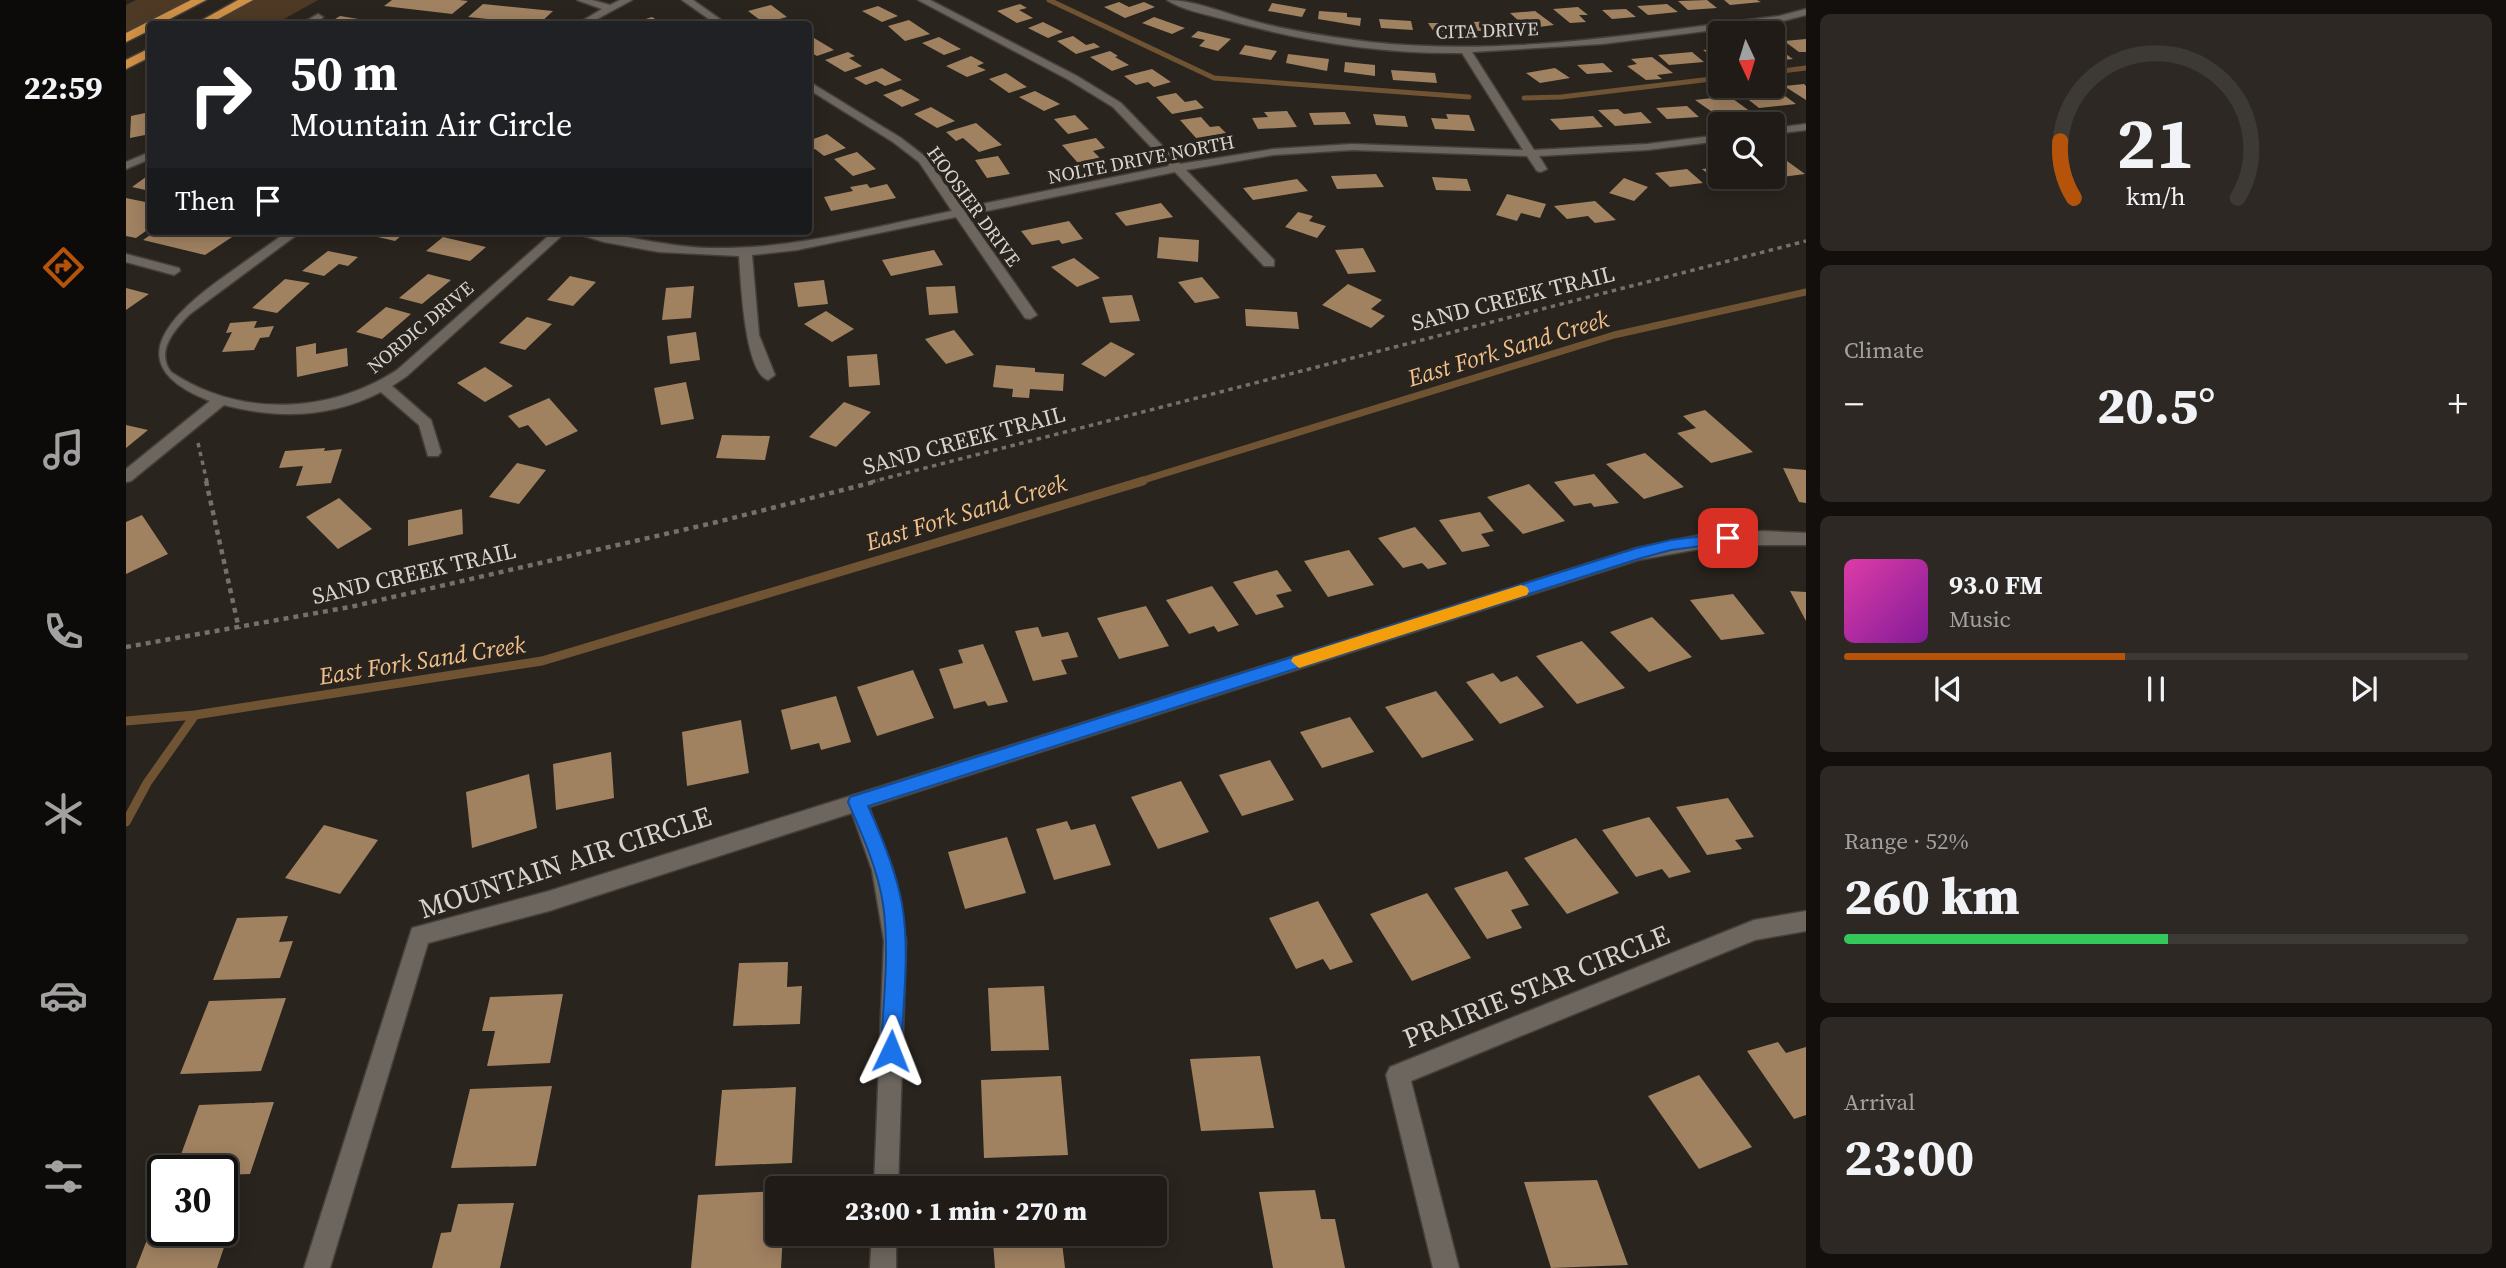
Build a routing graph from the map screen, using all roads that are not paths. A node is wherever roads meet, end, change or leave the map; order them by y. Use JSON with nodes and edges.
{"nodes":[{"id":1,"x":200,"y":0,"type":"edge"},
{"id":2,"x":247,"y":0,"type":"edge"},
{"id":3,"x":582,"y":0,"type":"edge"},
{"id":4,"x":627,"y":0,"type":"edge"},
{"id":5,"x":687,"y":0,"type":"edge"},
{"id":6,"x":923,"y":0,"type":"edge"},
{"id":7,"x":1172,"y":0,"type":"edge"},
{"id":8,"x":608,"y":8,"type":"junction"},
{"id":9,"x":1806,"y":12,"type":"edge"},
{"id":10,"x":318,"y":17,"type":"dead end"},
{"id":11,"x":159,"y":21,"type":"edge"},
{"id":12,"x":207,"y":21,"type":"edge"},
{"id":13,"x":311,"y":21,"type":"edge"},
{"id":14,"x":587,"y":21,"type":"edge"},
{"id":15,"x":718,"y":21,"type":"edge"},
{"id":16,"x":147,"y":27,"type":"edge"},
{"id":17,"x":126,"y":38,"type":"edge"},
{"id":18,"x":1465,"y":50,"type":"junction"},
{"id":19,"x":147,"y":54,"type":"edge"},
{"id":20,"x":126,"y":65,"type":"edge"},
{"id":21,"x":812,"y":87,"type":"edge"},
{"id":22,"x":1806,"y":127,"type":"edge"},
{"id":23,"x":1785,"y":130,"type":"edge"},
{"id":24,"x":1708,"y":139,"type":"edge"},
{"id":25,"x":1531,"y":153,"type":"junction"},
{"id":26,"x":147,"y":156,"type":"edge"},
{"id":27,"x":126,"y":166,"type":"edge"},
{"id":28,"x":1177,"y":168,"type":"junction"},
{"id":29,"x":1541,"y":169,"type":"dead end"},
{"id":30,"x":960,"y":213,"type":"junction"},
{"id":31,"x":290,"y":235,"type":"edge"},
{"id":32,"x":557,"y":235,"type":"edge"},
{"id":33,"x":591,"y":235,"type":"edge"},
{"id":34,"x":745,"y":253,"type":"junction"},
{"id":35,"x":126,"y":258,"type":"edge"},
{"id":36,"x":1269,"y":263,"type":"dead end"},
{"id":37,"x":174,"y":271,"type":"dead end"},
{"id":38,"x":1030,"y":315,"type":"dead end"},
{"id":39,"x":768,"y":375,"type":"dead end"},
{"id":40,"x":383,"y":386,"type":"junction"},
{"id":41,"x":222,"y":399,"type":"junction"},
{"id":42,"x":433,"y":452,"type":"dead end"},
{"id":43,"x":126,"y":477,"type":"edge"},
{"id":44,"x":1806,"y":539,"type":"edge"},
{"id":45,"x":857,"y":802,"type":"junction"},
{"id":46,"x":1806,"y":921,"type":"edge"},
{"id":47,"x":886,"y":1176,"type":"edge"},
{"id":48,"x":884,"y":1246,"type":"edge"},
{"id":49,"x":317,"y":1268,"type":"edge"},
{"id":50,"x":883,"y":1268,"type":"edge"},
{"id":51,"x":1446,"y":1268,"type":"edge"}],
"edges":[{"from":1,"to":11,"type":"highway"},
{"from":2,"to":12,"type":"highway"},
{"from":3,"to":8,"type":"street"},
{"from":4,"to":8,"type":"street"},
{"from":5,"to":15,"type":"street"},
{"from":6,"to":28,"type":"street"},
{"from":7,"to":18,"type":"street","name":"CITA DRIVE"},
{"from":8,"to":14,"type":"street"},
{"from":9,"to":18,"type":"street","name":"CITA DRIVE"},
{"from":10,"to":13,"type":"street"},
{"from":16,"to":17,"type":"highway"},
{"from":18,"to":25,"type":"street"},
{"from":19,"to":20,"type":"highway"},
{"from":21,"to":30,"type":"street","name":"HOOSIER DRIVE"},
{"from":22,"to":23,"type":"street"},
{"from":24,"to":25,"type":"street","name":"NOLTE DRIVE NORTH"},
{"from":25,"to":28,"type":"street","name":"NOLTE DRIVE NORTH"},
{"from":25,"to":29,"type":"street"},
{"from":26,"to":27,"type":"street"},
{"from":28,"to":30,"type":"street","name":"NOLTE DRIVE NORTH"},
{"from":28,"to":36,"type":"street"},
{"from":30,"to":34,"type":"street","name":"NOLTE DRIVE NORTH"},
{"from":30,"to":38,"type":"street","name":"HOOSIER DRIVE"},
{"from":31,"to":41,"type":"street","name":"NORDIC DRIVE"},
{"from":32,"to":40,"type":"street","name":"NORDIC DRIVE"},
{"from":33,"to":34,"type":"street","name":"NOLTE DRIVE NORTH"},
{"from":34,"to":39,"type":"street"},
{"from":35,"to":37,"type":"street"},
{"from":40,"to":41,"type":"street","name":"NORDIC DRIVE"},
{"from":40,"to":42,"type":"street"},
{"from":41,"to":43,"type":"street"},
{"from":44,"to":45,"type":"street","name":"MOUNTAIN AIR CIRCLE"},
{"from":45,"to":47,"type":"street"},
{"from":45,"to":49,"type":"street","name":"MOUNTAIN AIR CIRCLE"},
{"from":46,"to":51,"type":"street","name":"PRAIRIE STAR CIRCLE"},
{"from":48,"to":50,"type":"street"}]}
